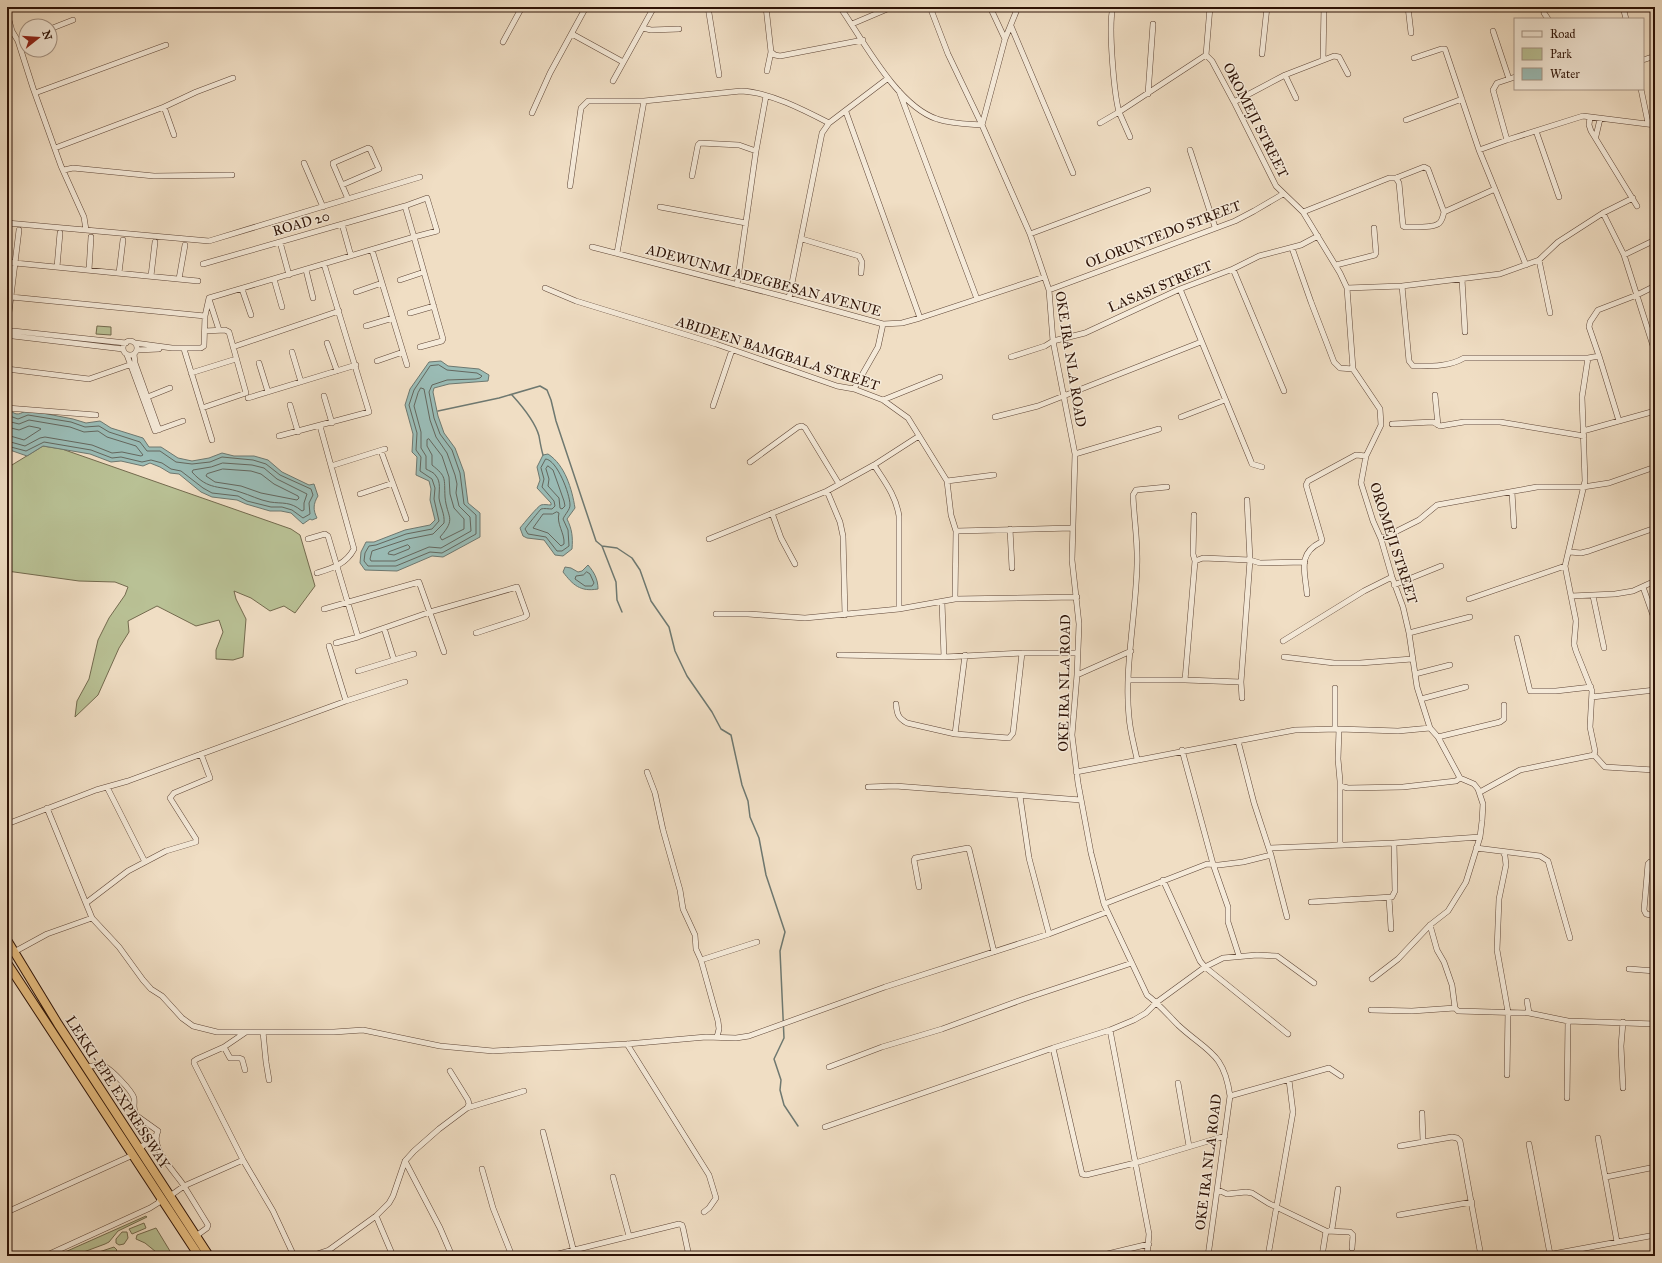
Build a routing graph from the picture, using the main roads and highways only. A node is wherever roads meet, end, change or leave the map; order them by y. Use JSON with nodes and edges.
{"nodes":[{"id":1,"x":7,"y":940,"type":"edge"},
{"id":2,"x":7,"y":965,"type":"edge"},
{"id":3,"x":10,"y":975,"type":"edge"},
{"id":4,"x":136,"y":1152,"type":"junction"},
{"id":5,"x":199,"y":1256,"type":"edge"},
{"id":6,"x":209,"y":1256,"type":"edge"}],
"edges":[{"from":1,"to":4,"type":"highway","name":"LEKKI-EPE EXPRESSWAY"},
{"from":2,"to":3,"type":"highway","name":"LEKKI-EPE EXPRESSWAY"},
{"from":3,"to":4,"type":"highway","name":"LEKKI-EPE EXPRESSWAY"},
{"from":4,"to":5,"type":"highway","name":"LEKKI-EPE EXPRESSWAY"},
{"from":4,"to":6,"type":"highway","name":"LEKKI-EPE EXPRESSWAY"}]}
